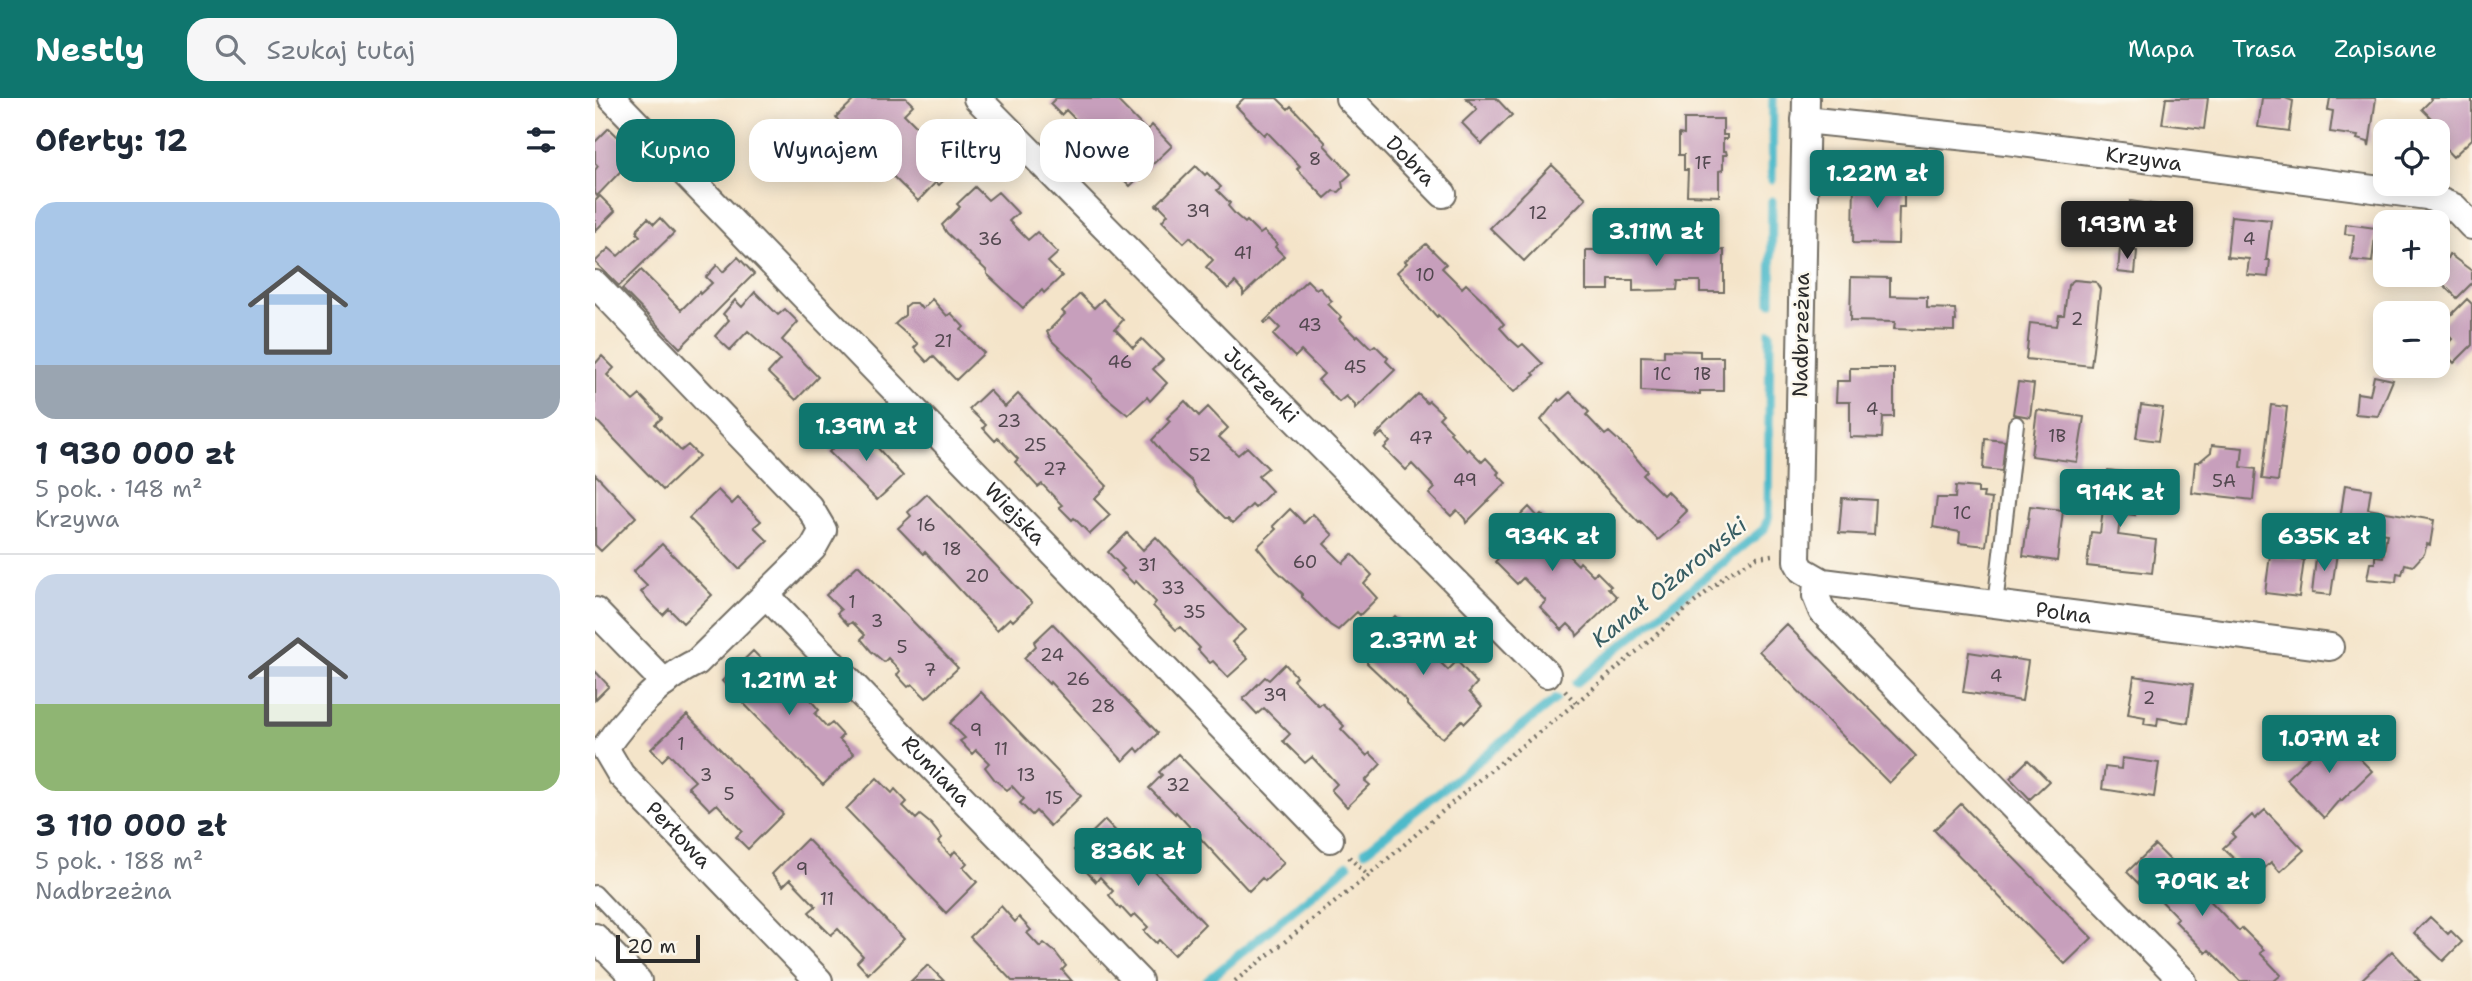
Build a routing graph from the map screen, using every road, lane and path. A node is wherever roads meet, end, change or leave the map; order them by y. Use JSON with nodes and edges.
{"nodes":[{"id":1,"x":613,"y":98,"type":"edge"},
{"id":2,"x":977,"y":98,"type":"edge"},
{"id":3,"x":1349,"y":98,"type":"edge"},
{"id":4,"x":1805,"y":109,"type":"edge"},
{"id":5,"x":1443,"y":194,"type":"dead end"},
{"id":6,"x":2472,"y":226,"type":"edge"},
{"id":7,"x":595,"y":284,"type":"edge"},
{"id":8,"x":2016,"y":424,"type":"dead end"},
{"id":9,"x":1805,"y":570,"type":"junction"},
{"id":10,"x":766,"y":595,"type":"junction"},
{"id":11,"x":1995,"y":605,"type":"junction"},
{"id":12,"x":595,"y":611,"type":"edge"},
{"id":13,"x":2330,"y":647,"type":"dead end"},
{"id":14,"x":1547,"y":674,"type":"dead end"},
{"id":15,"x":665,"y":684,"type":"junction"},
{"id":16,"x":1330,"y":839,"type":"dead end"},
{"id":17,"x":595,"y":893,"type":"edge"},
{"id":18,"x":595,"y":937,"type":"edge"},
{"id":19,"x":644,"y":945,"type":"dead end"},
{"id":20,"x":638,"y":981,"type":"edge"},
{"id":21,"x":819,"y":981,"type":"edge"},
{"id":22,"x":1139,"y":981,"type":"edge"},
{"id":23,"x":1235,"y":981,"type":"edge"},
{"id":24,"x":2183,"y":981,"type":"edge"}],
"edges":[{"from":1,"to":16,"type":"street","name":"Wiejska"},
{"from":2,"to":14,"type":"street","name":"Jutrzenki"},
{"from":3,"to":5,"type":"street","name":"Dobra"},
{"from":4,"to":6,"type":"street","name":"Krzywa"},
{"from":4,"to":9,"type":"street","name":"Nadbrzeżna"},
{"from":7,"to":10,"type":"street"},
{"from":8,"to":11,"type":"lane"},
{"from":9,"to":11,"type":"street","name":"Polna"},
{"from":9,"to":23,"type":"path"},
{"from":9,"to":24,"type":"street","name":"Nadbrzeżna"},
{"from":10,"to":15,"type":"street"},
{"from":10,"to":22,"type":"street","name":"Rumiana"},
{"from":11,"to":13,"type":"street","name":"Polna"},
{"from":12,"to":15,"type":"street"},
{"from":15,"to":21,"type":"street","name":"Perłowa"},
{"from":17,"to":19,"type":"lane"},
{"from":18,"to":20,"type":"street"}]}
